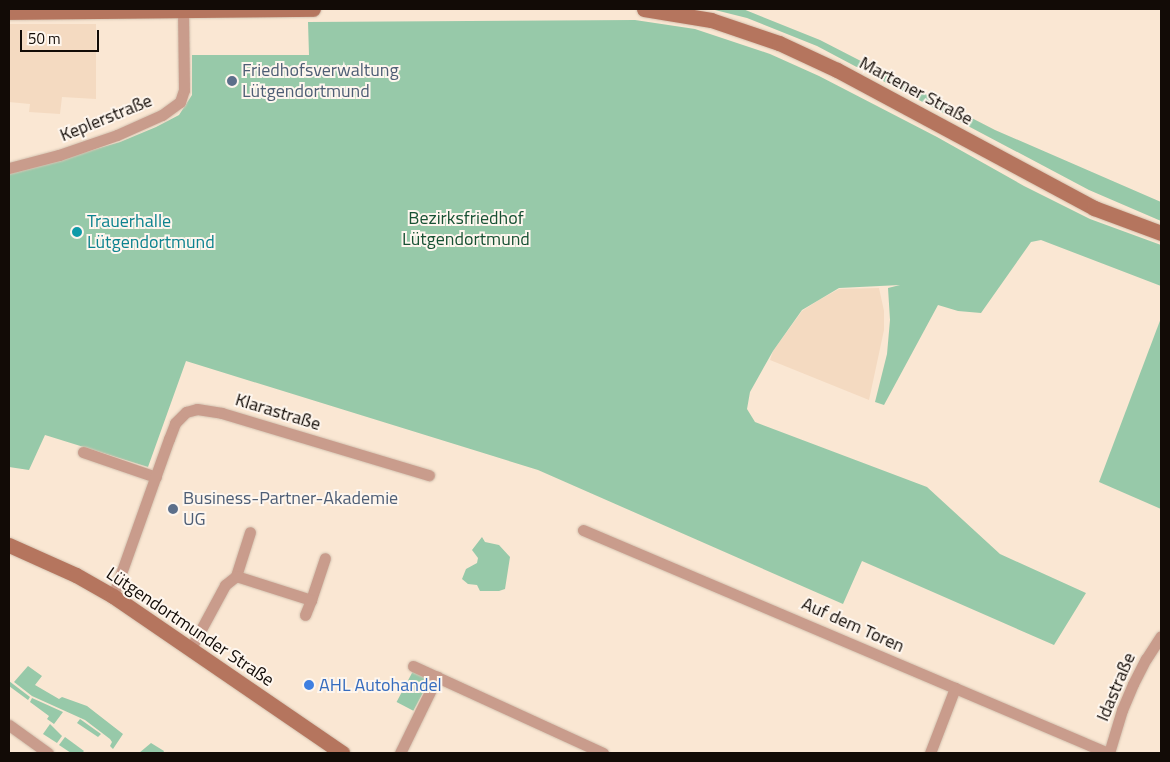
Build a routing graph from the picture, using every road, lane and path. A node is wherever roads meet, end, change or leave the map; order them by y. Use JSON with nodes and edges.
{"nodes":[{"id":1,"x":183,"y":9,"type":"edge"},
{"id":2,"x":313,"y":9,"type":"edge"},
{"id":3,"x":644,"y":9,"type":"edge"},
{"id":4,"x":9,"y":12,"type":"edge"},
{"id":5,"x":9,"y":168,"type":"edge"},
{"id":6,"x":1161,"y":233,"type":"edge"},
{"id":7,"x":83,"y":452,"type":"dead end"},
{"id":8,"x":429,"y":476,"type":"dead end"},
{"id":9,"x":156,"y":477,"type":"junction"},
{"id":10,"x":583,"y":530,"type":"dead end"},
{"id":11,"x":250,"y":532,"type":"dead end"},
{"id":12,"x":9,"y":546,"type":"edge"},
{"id":13,"x":325,"y":558,"type":"dead end"},
{"id":14,"x":236,"y":576,"type":"junction"},
{"id":15,"x":113,"y":596,"type":"junction"},
{"id":16,"x":311,"y":600,"type":"junction"},
{"id":17,"x":305,"y":615,"type":"dead end"},
{"id":18,"x":1161,"y":636,"type":"edge"},
{"id":19,"x":190,"y":648,"type":"junction"},
{"id":20,"x":413,"y":666,"type":"dead end"},
{"id":21,"x":437,"y":677,"type":"junction"},
{"id":22,"x":955,"y":688,"type":"junction"},
{"id":23,"x":9,"y":725,"type":"edge"},
{"id":24,"x":48,"y":753,"type":"edge"},
{"id":25,"x":342,"y":753,"type":"edge"},
{"id":26,"x":400,"y":753,"type":"edge"},
{"id":27,"x":603,"y":753,"type":"edge"},
{"id":28,"x":930,"y":753,"type":"edge"},
{"id":29,"x":1109,"y":753,"type":"edge"}],
"edges":[{"from":1,"to":2,"type":"street"},
{"from":1,"to":4,"type":"street"},
{"from":1,"to":5,"type":"street","name":"Keplerstraße"},
{"from":3,"to":6,"type":"street","name":"Martener Straße"},
{"from":7,"to":9,"type":"street"},
{"from":8,"to":9,"type":"street","name":"Klarastraße"},
{"from":9,"to":15,"type":"street","name":"Klarastraße"},
{"from":10,"to":22,"type":"street","name":"Auf dem Toren"},
{"from":11,"to":14,"type":"street"},
{"from":12,"to":15,"type":"street","name":"Lütgendortmunder Straße"},
{"from":13,"to":16,"type":"street"},
{"from":14,"to":16,"type":"street"},
{"from":14,"to":19,"type":"street"},
{"from":15,"to":19,"type":"street","name":"Lütgendortmunder Straße"},
{"from":16,"to":17,"type":"street"},
{"from":18,"to":29,"type":"street","name":"Idastraße"},
{"from":19,"to":25,"type":"street","name":"Lütgendortmunder Straße"},
{"from":20,"to":21,"type":"street"},
{"from":21,"to":26,"type":"street"},
{"from":21,"to":27,"type":"street"},
{"from":22,"to":28,"type":"street"},
{"from":22,"to":29,"type":"street","name":"Auf dem Toren"},
{"from":23,"to":24,"type":"street"}]}
